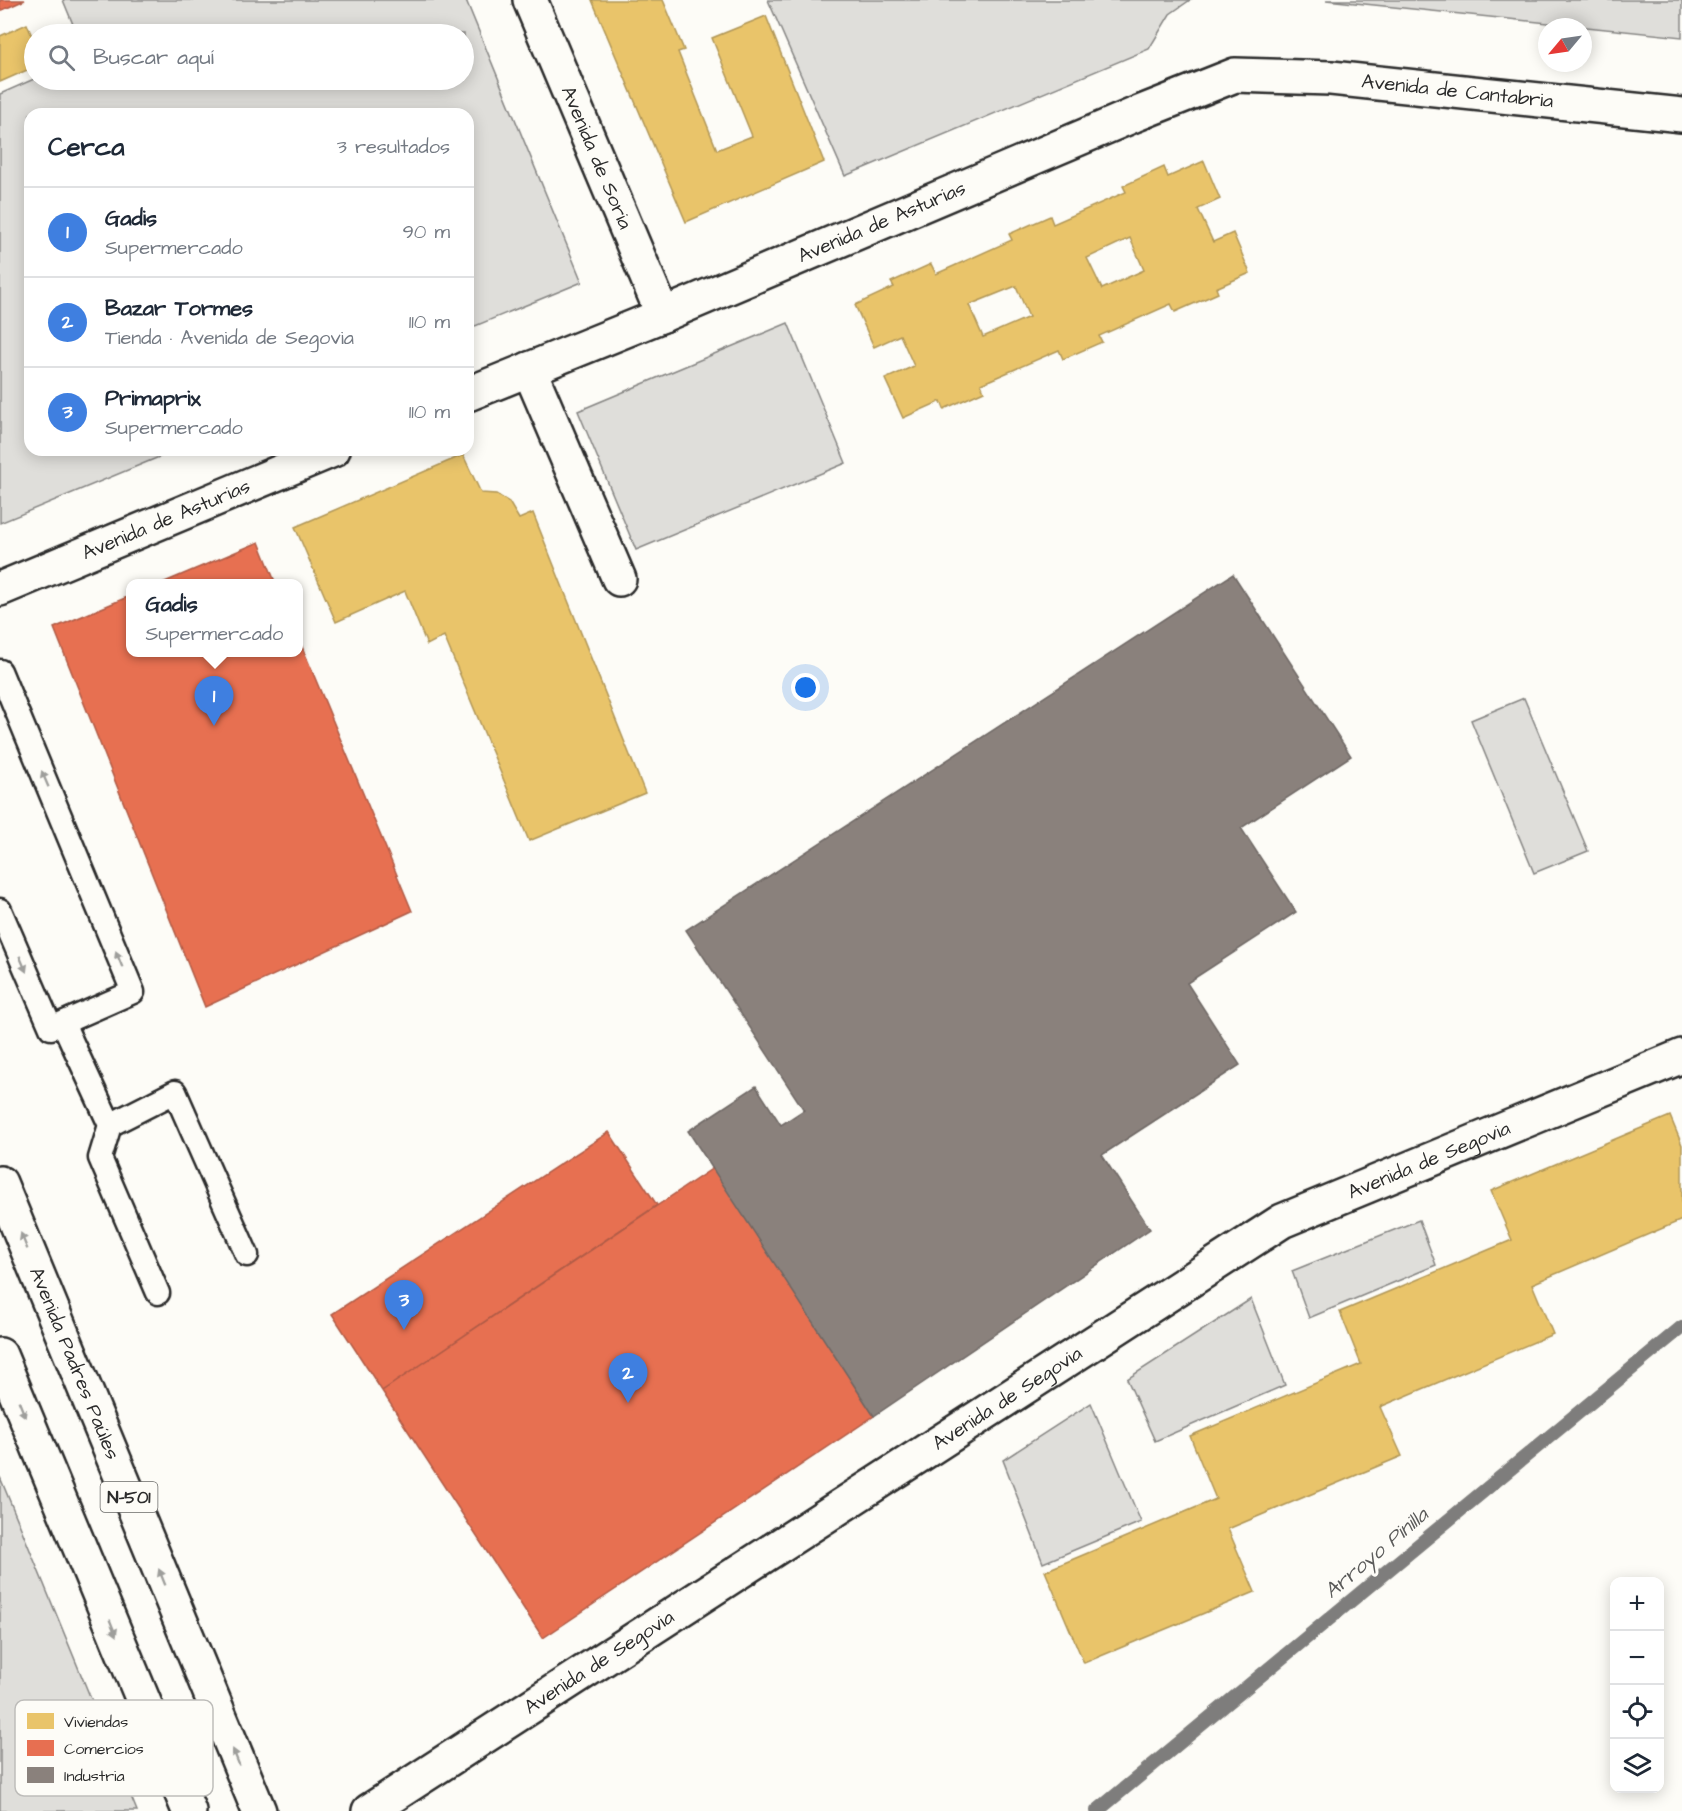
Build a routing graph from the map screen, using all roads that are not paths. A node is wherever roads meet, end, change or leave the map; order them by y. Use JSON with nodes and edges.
{"nodes":[{"id":1,"x":530,"y":0,"type":"edge"},
{"id":2,"x":1235,"y":75,"type":"joint"},
{"id":3,"x":1682,"y":115,"type":"edge"},
{"id":4,"x":663,"y":315,"type":"junction"},
{"id":5,"x":529,"y":369,"type":"junction"},
{"id":6,"x":474,"y":392,"type":"edge"},
{"id":7,"x":319,"y":456,"type":"edge"},
{"id":8,"x":619,"y":579,"type":"dead end"},
{"id":9,"x":0,"y":589,"type":"edge"},
{"id":10,"x":0,"y":671,"type":"edge"},
{"id":11,"x":7,"y":706,"type":"edge"},
{"id":12,"x":0,"y":910,"type":"edge"},
{"id":13,"x":63,"y":1023,"type":"junction"},
{"id":14,"x":1682,"y":1056,"type":"edge"},
{"id":15,"x":110,"y":1125,"type":"junction"},
{"id":16,"x":0,"y":1183,"type":"edge"},
{"id":17,"x":247,"y":1255,"type":"dead end"},
{"id":18,"x":158,"y":1293,"type":"dead end"},
{"id":19,"x":0,"y":1355,"type":"edge"},
{"id":20,"x":143,"y":1700,"type":"edge"},
{"id":21,"x":183,"y":1796,"type":"edge"},
{"id":22,"x":189,"y":1811,"type":"edge"},
{"id":23,"x":259,"y":1811,"type":"edge"},
{"id":24,"x":369,"y":1811,"type":"edge"}],
"edges":[{"from":1,"to":4,"type":"main road","name":"Avenida de Soria"},
{"from":2,"to":3,"type":"main road","name":"Avenida de Cantabria"},
{"from":2,"to":4,"type":"main road","name":"Avenida de Asturias"},
{"from":4,"to":5,"type":"main road","name":"Avenida de Asturias"},
{"from":5,"to":6,"type":"main road","name":"Avenida de Asturias"},
{"from":5,"to":8,"type":"main road"},
{"from":7,"to":9,"type":"main road","name":"Avenida de Asturias"},
{"from":10,"to":11,"type":"lane"},
{"from":13,"to":11,"type":"lane","one_way":true},
{"from":12,"to":13,"type":"lane","one_way":true},
{"from":13,"to":15,"type":"lane"},
{"from":14,"to":24,"type":"main road","name":"Avenida de Segovia"},
{"from":15,"to":17,"type":"lane"},
{"from":15,"to":18,"type":"lane"},
{"from":23,"to":16,"type":"main road","name":"Avenida Padres Paúles","number":"N-501","one_way":true},
{"from":19,"to":20,"type":"main road","one_way":true},
{"from":21,"to":22,"type":"main road","one_way":true}]}
